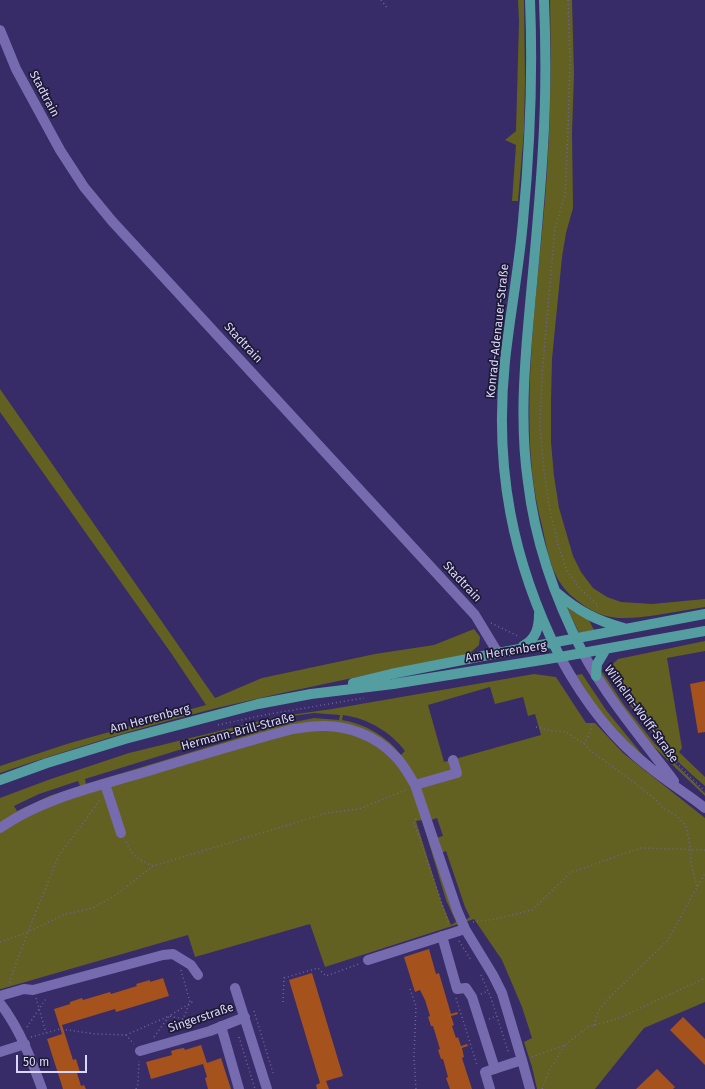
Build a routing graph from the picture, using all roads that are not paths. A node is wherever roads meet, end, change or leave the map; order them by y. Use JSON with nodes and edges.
{"nodes":[{"id":1,"x":530,"y":0,"type":"edge"},
{"id":2,"x":544,"y":0,"type":"edge"},
{"id":3,"x":0,"y":30,"type":"edge"},
{"id":4,"x":554,"y":589,"type":"junction"},
{"id":5,"x":540,"y":612,"type":"junction"},
{"id":6,"x":705,"y":614,"type":"edge"},
{"id":7,"x":626,"y":629,"type":"junction"},
{"id":8,"x":705,"y":631,"type":"edge"},
{"id":9,"x":575,"y":638,"type":"junction"},
{"id":10,"x":553,"y":642,"type":"junction"},
{"id":11,"x":517,"y":649,"type":"junction"},
{"id":12,"x":606,"y":649,"type":"junction"},
{"id":13,"x":498,"y":653,"type":"junction"},
{"id":14,"x":582,"y":653,"type":"junction"},
{"id":15,"x":560,"y":657,"type":"junction"},
{"id":16,"x":596,"y":676,"type":"junction"},
{"id":17,"x":311,"y":694,"type":"junction"},
{"id":18,"x":453,"y":760,"type":"dead end"},
{"id":19,"x":0,"y":780,"type":"edge"},
{"id":20,"x":415,"y":785,"type":"junction"},
{"id":21,"x":106,"y":787,"type":"junction"},
{"id":22,"x":680,"y":789,"type":"junction"},
{"id":23,"x":705,"y":808,"type":"edge"},
{"id":24,"x":5,"y":820,"type":"edge"},
{"id":25,"x":0,"y":828,"type":"edge"},
{"id":26,"x":121,"y":833,"type":"road end"},
{"id":27,"x":464,"y":926,"type":"junction"},
{"id":28,"x":442,"y":936,"type":"junction"},
{"id":29,"x":368,"y":960,"type":"road end"},
{"id":30,"x":198,"y":975,"type":"dead end"},
{"id":31,"x":235,"y":988,"type":"dead end"},
{"id":32,"x":4,"y":994,"type":"edge"},
{"id":33,"x":0,"y":1004,"type":"edge"},
{"id":34,"x":245,"y":1017,"type":"junction"},
{"id":35,"x":220,"y":1026,"type":"junction"},
{"id":36,"x":23,"y":1040,"type":"junction"},
{"id":37,"x":144,"y":1050,"type":"road end"},
{"id":38,"x":0,"y":1052,"type":"edge"},
{"id":39,"x":522,"y":1060,"type":"junction"},
{"id":40,"x":490,"y":1071,"type":"junction"},
{"id":41,"x":42,"y":1089,"type":"edge"},
{"id":42,"x":239,"y":1089,"type":"edge"},
{"id":43,"x":267,"y":1089,"type":"edge"},
{"id":44,"x":490,"y":1089,"type":"edge"},
{"id":45,"x":530,"y":1089,"type":"edge"}],
"edges":[{"from":1,"to":5,"type":"main road","name":"Konrad-Adenauer-Straße"},
{"from":2,"to":4,"type":"main road"},
{"from":3,"to":13,"type":"street","name":"Stadtrain"},
{"from":4,"to":7,"type":"main road"},
{"from":4,"to":9,"type":"main road"},
{"from":5,"to":10,"type":"main road","name":"Konrad-Adenauer-Straße"},
{"from":5,"to":11,"type":"main road"},
{"from":6,"to":7,"type":"main road"},
{"from":7,"to":9,"type":"main road","name":"Am Herrenberg"},
{"from":8,"to":12,"type":"main road","name":"Am Herrenberg"},
{"from":9,"to":10,"type":"main road","name":"Am Herrenberg"},
{"from":9,"to":14,"type":"main road"},
{"from":10,"to":11,"type":"main road","name":"Am Herrenberg"},
{"from":10,"to":15,"type":"main road","name":"Konrad-Adenauer-Straße"},
{"from":11,"to":13,"type":"main road","name":"Am Herrenberg"},
{"from":12,"to":14,"type":"main road","name":"Am Herrenberg"},
{"from":12,"to":16,"type":"main road"},
{"from":13,"to":17,"type":"main road","name":"Am Herrenberg"},
{"from":14,"to":15,"type":"main road","name":"Am Herrenberg"},
{"from":14,"to":16,"type":"street","name":"Wilhelm-Wolff-Straße"},
{"from":15,"to":17,"type":"main road","name":"Am Herrenberg"},
{"from":15,"to":22,"type":"street","name":"Wilhelm-Wolff-Straße"},
{"from":16,"to":22,"type":"street","name":"Wilhelm-Wolff-Straße"},
{"from":17,"to":19,"type":"main road","name":"Am Herrenberg"},
{"from":18,"to":20,"type":"street"},
{"from":20,"to":21,"type":"street","name":"Hermann-Brill-Straße"},
{"from":20,"to":27,"type":"street","name":"Hermann-Brill-Straße"},
{"from":21,"to":24,"type":"street","name":"Hermann-Brill-Straße"},
{"from":21,"to":26,"type":"street"},
{"from":22,"to":23,"type":"street","name":"Wilhelm-Wolff-Straße"},
{"from":24,"to":25,"type":"street","name":"Hermann-Brill-Straße"},
{"from":27,"to":28,"type":"street"},
{"from":27,"to":39,"type":"street","name":"Hermann-Brill-Straße"},
{"from":28,"to":29,"type":"street"},
{"from":28,"to":40,"type":"street"},
{"from":30,"to":32,"type":"street"},
{"from":31,"to":34,"type":"street"},
{"from":33,"to":36,"type":"street"},
{"from":34,"to":35,"type":"street","name":"Singerstraße"},
{"from":34,"to":43,"type":"street","name":"Singerstraße"},
{"from":35,"to":37,"type":"street","name":"Singerstraße"},
{"from":35,"to":42,"type":"street"},
{"from":36,"to":38,"type":"street"},
{"from":36,"to":41,"type":"street"},
{"from":39,"to":40,"type":"street"},
{"from":39,"to":45,"type":"street","name":"Hermann-Brill-Straße"},
{"from":40,"to":44,"type":"street"}]}
